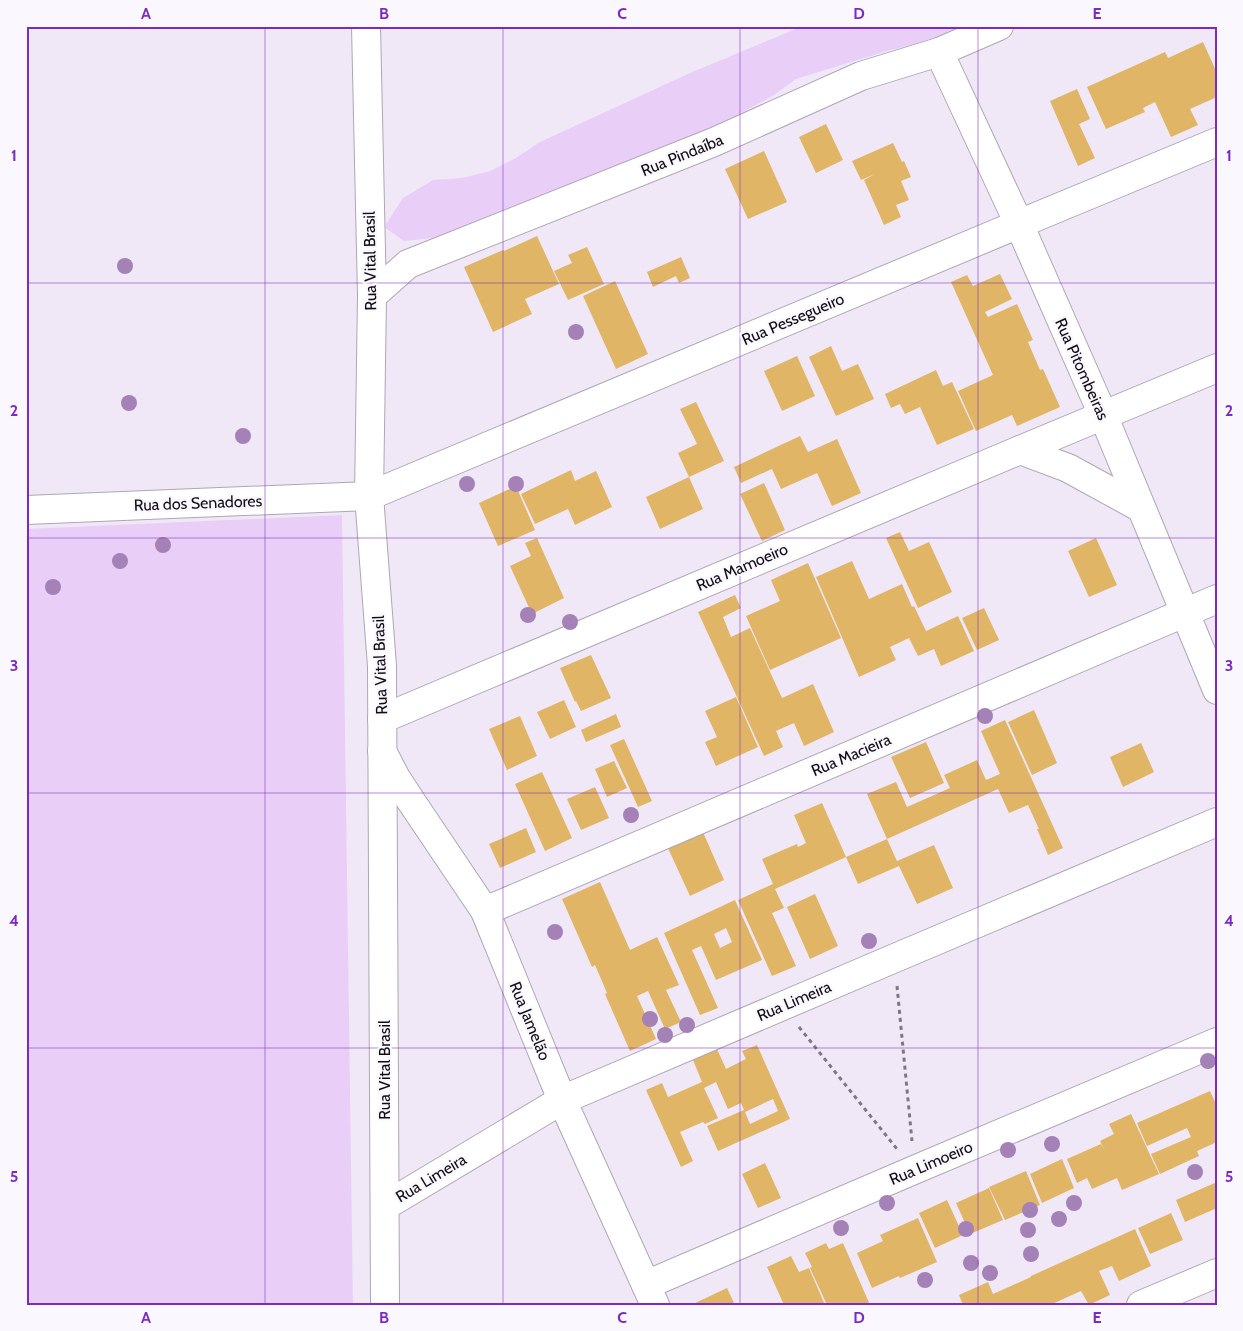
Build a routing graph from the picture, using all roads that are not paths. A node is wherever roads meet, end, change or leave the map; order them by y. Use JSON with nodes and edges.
{"nodes":[{"id":1,"x":366,"y":26,"type":"edge"},
{"id":2,"x":999,"y":26,"type":"edge"},
{"id":3,"x":939,"y":52,"type":"junction"},
{"id":4,"x":1217,"y":142,"type":"edge"},
{"id":5,"x":1019,"y":224,"type":"junction"},
{"id":6,"x":372,"y":296,"type":"junction"},
{"id":7,"x":1217,"y":368,"type":"edge"},
{"id":8,"x":1102,"y":415,"type":"junction"},
{"id":9,"x":1020,"y":450,"type":"junction"},
{"id":10,"x":369,"y":496,"type":"junction"},
{"id":11,"x":1141,"y":508,"type":"junction"},
{"id":12,"x":26,"y":510,"type":"edge"},
{"id":13,"x":1217,"y":599,"type":"edge"},
{"id":14,"x":1185,"y":613,"type":"junction"},
{"id":15,"x":1217,"y":690,"type":"edge"},
{"id":16,"x":382,"y":719,"type":"junction"},
{"id":17,"x":382,"y":751,"type":"junction"},
{"id":18,"x":1217,"y":822,"type":"edge"},
{"id":19,"x":485,"y":911,"type":"junction"},
{"id":20,"x":1217,"y":1042,"type":"edge"},
{"id":21,"x":562,"y":1100,"type":"junction"},
{"id":22,"x":385,"y":1206,"type":"junction"},
{"id":23,"x":1217,"y":1273,"type":"edge"},
{"id":24,"x":650,"y":1295,"type":"edge"},
{"id":25,"x":386,"y":1305,"type":"edge"},
{"id":26,"x":1141,"y":1305,"type":"edge"}],
"edges":[{"from":1,"to":6,"type":"street","name":"Rua Vital Brasil"},
{"from":2,"to":3,"type":"street","name":"Rua Pindaíba"},
{"from":3,"to":5,"type":"street","name":"Rua Pitombeiras"},
{"from":3,"to":6,"type":"street","name":"Rua Pindaíba"},
{"from":4,"to":5,"type":"street","name":"Rua Pessegueiro"},
{"from":5,"to":8,"type":"street","name":"Rua Pitombeiras"},
{"from":5,"to":10,"type":"street","name":"Rua Pessegueiro"},
{"from":6,"to":10,"type":"street","name":"Rua Vital Brasil"},
{"from":7,"to":8,"type":"street","name":"Rua Mamoeiro"},
{"from":8,"to":9,"type":"street","name":"Rua Mamoeiro"},
{"from":8,"to":11,"type":"street","name":"Rua Pitombeiras"},
{"from":9,"to":11,"type":"street"},
{"from":9,"to":16,"type":"street","name":"Rua Mamoeiro"},
{"from":10,"to":12,"type":"street","name":"Rua dos Senadores"},
{"from":10,"to":16,"type":"street","name":"Rua Vital Brasil"},
{"from":11,"to":14,"type":"street","name":"Rua Pitombeiras"},
{"from":13,"to":14,"type":"street","name":"Rua Macieira"},
{"from":14,"to":15,"type":"street","name":"Rua Pitombeiras"},
{"from":14,"to":19,"type":"street","name":"Rua Macieira"},
{"from":16,"to":17,"type":"street","name":"Rua Vital Brasil"},
{"from":17,"to":19,"type":"street","name":"Rua Jamelão"},
{"from":17,"to":22,"type":"street","name":"Rua Vital Brasil"},
{"from":18,"to":21,"type":"street","name":"Rua Limeira"},
{"from":19,"to":21,"type":"street","name":"Rua Jamelão"},
{"from":20,"to":24,"type":"street","name":"Rua Limoeiro"},
{"from":21,"to":22,"type":"street","name":"Rua Limeira"},
{"from":21,"to":24,"type":"street","name":"Rua Jamelão"},
{"from":22,"to":25,"type":"street","name":"Rua Vital Brasil"},
{"from":23,"to":26,"type":"street"}]}
